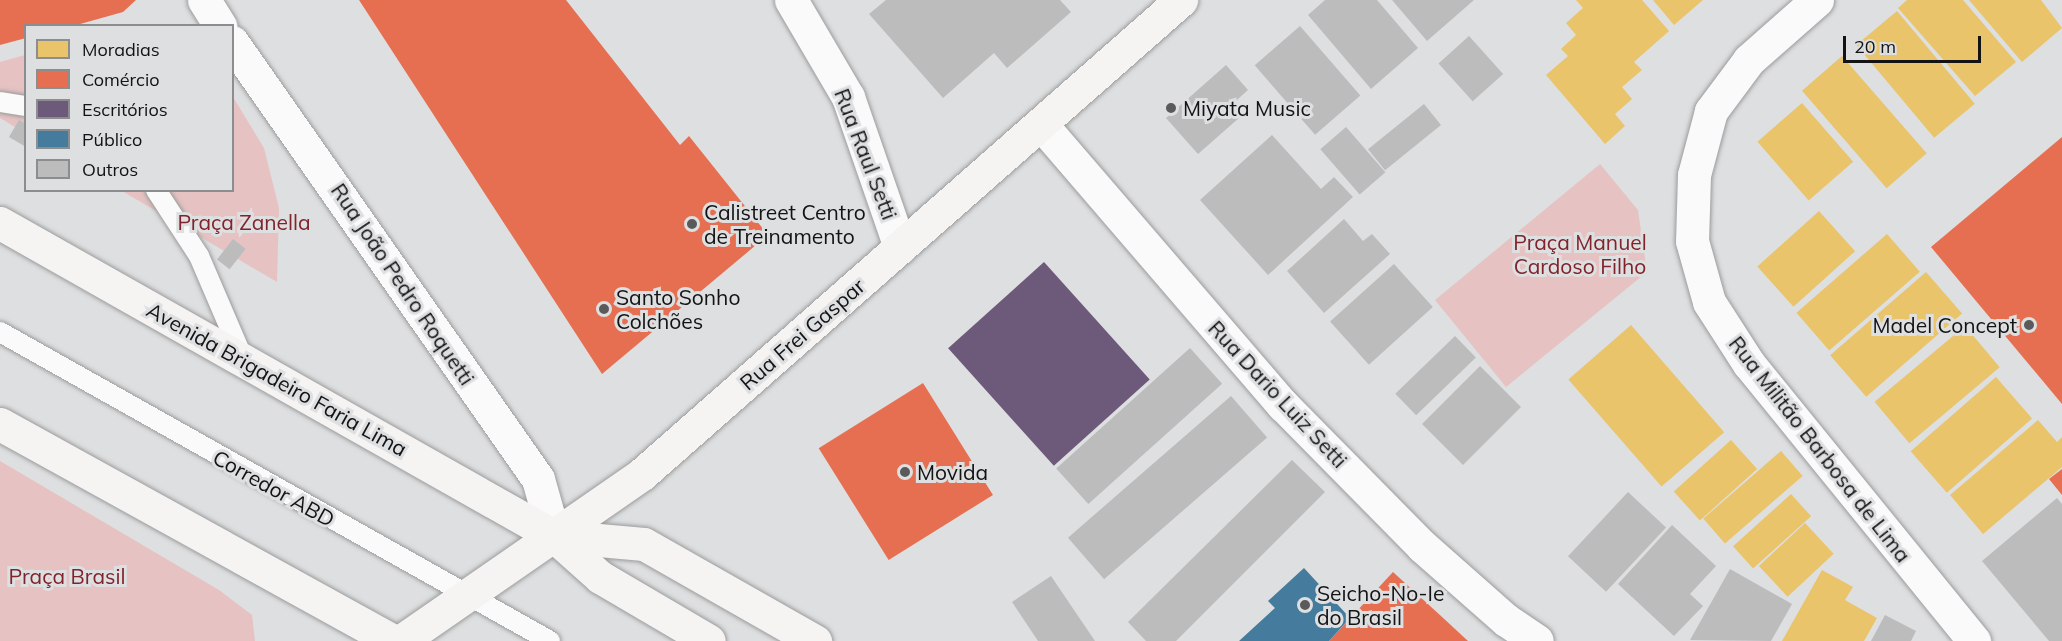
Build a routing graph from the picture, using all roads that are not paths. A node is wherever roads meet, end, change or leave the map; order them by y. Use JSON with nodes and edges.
{"nodes":[{"id":1,"x":791,"y":0,"type":"edge"},
{"id":2,"x":1181,"y":0,"type":"edge"},
{"id":3,"x":1816,"y":0,"type":"edge"},
{"id":4,"x":234,"y":45,"type":"edge"},
{"id":5,"x":0,"y":102,"type":"edge"},
{"id":6,"x":24,"y":106,"type":"edge"},
{"id":7,"x":1041,"y":124,"type":"junction"},
{"id":8,"x":157,"y":192,"type":"edge"},
{"id":9,"x":0,"y":223,"type":"edge"},
{"id":10,"x":900,"y":247,"type":"junction"},
{"id":11,"x":0,"y":332,"type":"edge"},
{"id":12,"x":244,"y":361,"type":"junction"},
{"id":13,"x":0,"y":424,"type":"edge"},
{"id":14,"x":554,"y":536,"type":"junction"},
{"id":15,"x":470,"y":597,"type":"junction"},
{"id":16,"x":393,"y":641,"type":"edge"},
{"id":17,"x":401,"y":641,"type":"edge"},
{"id":18,"x":550,"y":641,"type":"edge"},
{"id":19,"x":708,"y":641,"type":"edge"},
{"id":20,"x":815,"y":641,"type":"edge"},
{"id":21,"x":1537,"y":641,"type":"edge"},
{"id":22,"x":1974,"y":641,"type":"edge"}],
"edges":[{"from":1,"to":10,"type":"street","name":"Rua Raul Setti"},
{"from":2,"to":7,"type":"main road","name":"Rua Frei Gaspar"},
{"from":3,"to":22,"type":"street","name":"Rua Militão Barbosa de Lima"},
{"from":4,"to":14,"type":"street","name":"Rua João Pedro Roquetti"},
{"from":5,"to":6,"type":"lane"},
{"from":7,"to":10,"type":"main road","name":"Rua Frei Gaspar"},
{"from":7,"to":21,"type":"street","name":"Rua Dario Luiz Setti"},
{"from":8,"to":12,"type":"lane"},
{"from":9,"to":12,"type":"main road","name":"Avenida Brigadeiro Faria Lima"},
{"from":10,"to":14,"type":"main road","name":"Rua Frei Gaspar"},
{"from":11,"to":15,"type":"lane","name":"Corredor ABD"},
{"from":12,"to":14,"type":"main road","name":"Avenida Brigadeiro Faria Lima"},
{"from":13,"to":16,"type":"main road"},
{"from":14,"to":15,"type":"main road","name":"Rua Frei Gaspar"},
{"from":14,"to":19,"type":"main road","name":"Avenida Brigadeiro Faria Lima"},
{"from":14,"to":20,"type":"main road","name":"Avenida Brigadeiro Faria Lima"},
{"from":15,"to":17,"type":"main road","name":"Rua Frei Gaspar"},
{"from":15,"to":18,"type":"lane","name":"Corredor ABD"}]}
